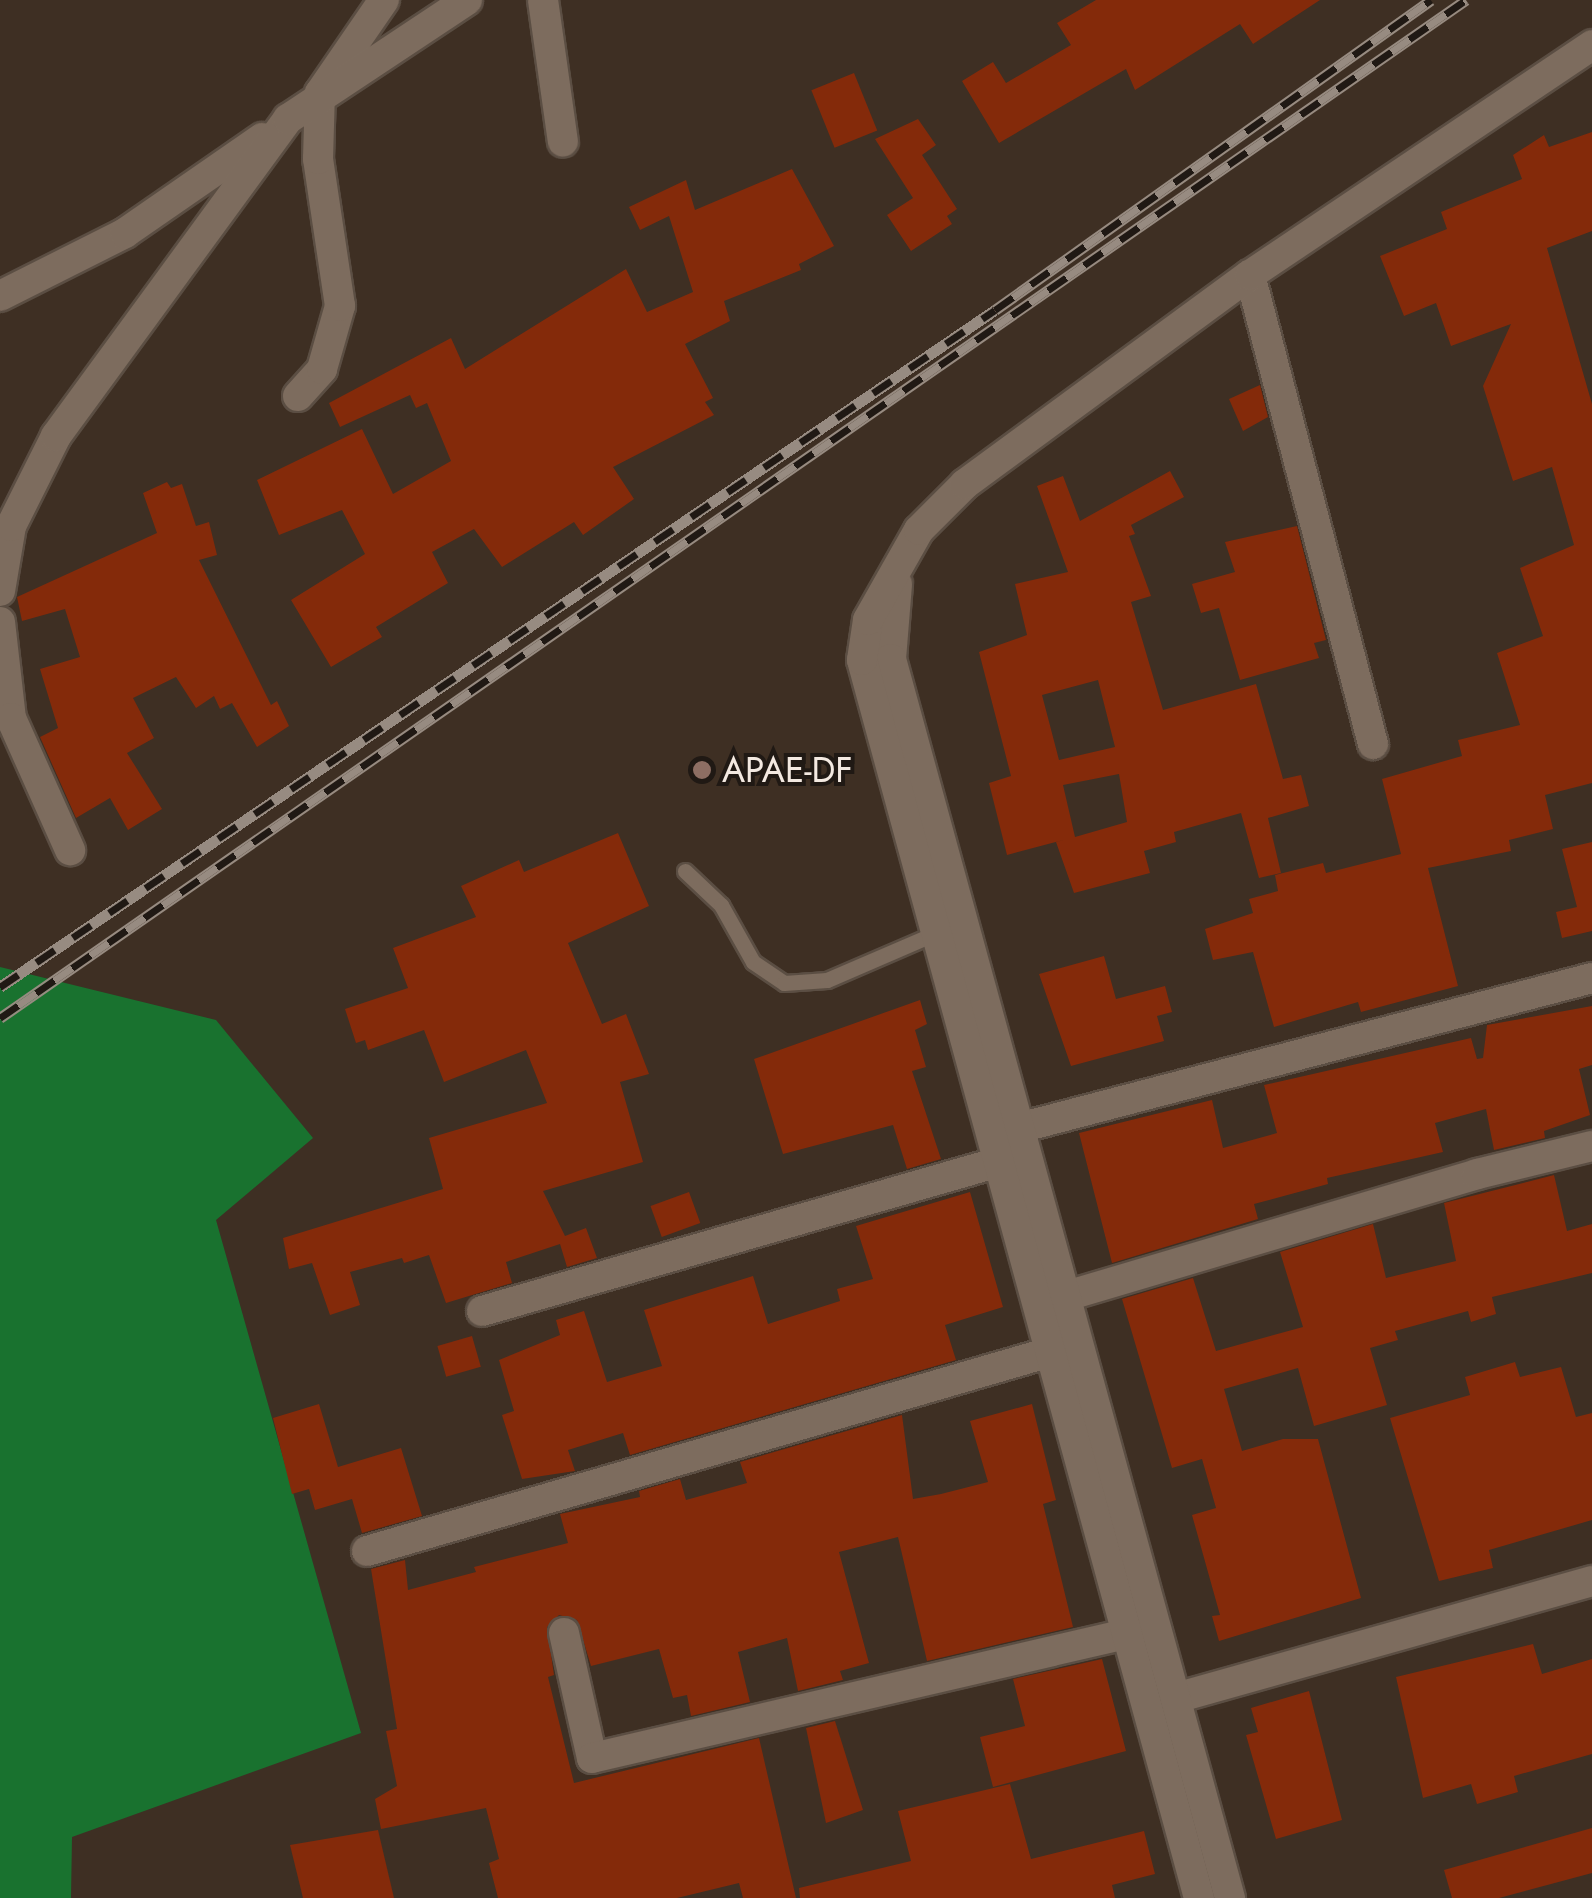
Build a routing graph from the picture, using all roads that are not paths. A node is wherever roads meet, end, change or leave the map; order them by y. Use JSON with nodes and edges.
{"nodes":[{"id":1,"x":384,"y":0,"type":"edge"},
{"id":2,"x":467,"y":0,"type":"edge"},
{"id":3,"x":543,"y":0,"type":"edge"},
{"id":4,"x":1592,"y":46,"type":"edge"},
{"id":5,"x":320,"y":93,"type":"junction"},
{"id":6,"x":288,"y":120,"type":"junction"},
{"id":7,"x":563,"y":142,"type":"dead end"},
{"id":8,"x":1250,"y":275,"type":"junction"},
{"id":9,"x":0,"y":296,"type":"edge"},
{"id":10,"x":298,"y":396,"type":"dead end"},
{"id":11,"x":898,"y":566,"type":"junction"},
{"id":12,"x":0,"y":591,"type":"edge"},
{"id":13,"x":0,"y":622,"type":"edge"},
{"id":14,"x":1373,"y":744,"type":"dead end"},
{"id":15,"x":70,"y":850,"type":"dead end"},
{"id":16,"x":685,"y":872,"type":"dead end"},
{"id":17,"x":936,"y":933,"type":"junction"},
{"id":18,"x":1592,"y":978,"type":"edge"},
{"id":19,"x":1019,"y":1128,"type":"junction"},
{"id":20,"x":1592,"y":1146,"type":"edge"},
{"id":21,"x":998,"y":1162,"type":"junction"},
{"id":22,"x":1066,"y":1296,"type":"junction"},
{"id":23,"x":482,"y":1311,"type":"dead end"},
{"id":24,"x":1050,"y":1352,"type":"junction"},
{"id":25,"x":368,"y":1551,"type":"dead end"},
{"id":26,"x":1592,"y":1581,"type":"edge"},
{"id":27,"x":564,"y":1633,"type":"dead end"},
{"id":28,"x":1130,"y":1633,"type":"junction"},
{"id":29,"x":1176,"y":1698,"type":"junction"},
{"id":30,"x":1199,"y":1898,"type":"edge"},
{"id":31,"x":1230,"y":1898,"type":"edge"}],
"edges":[{"from":1,"to":5,"type":"street"},
{"from":2,"to":5,"type":"street"},
{"from":3,"to":7,"type":"street"},
{"from":4,"to":8,"type":"street"},
{"from":5,"to":6,"type":"street"},
{"from":5,"to":10,"type":"street"},
{"from":6,"to":9,"type":"street"},
{"from":6,"to":12,"type":"street"},
{"from":8,"to":11,"type":"street"},
{"from":8,"to":14,"type":"street"},
{"from":11,"to":17,"type":"street"},
{"from":11,"to":19,"type":"street"},
{"from":13,"to":15,"type":"street"},
{"from":16,"to":17,"type":"lane"},
{"from":17,"to":21,"type":"street"},
{"from":18,"to":19,"type":"street"},
{"from":19,"to":22,"type":"street"},
{"from":20,"to":22,"type":"street"},
{"from":21,"to":23,"type":"street"},
{"from":21,"to":24,"type":"street"},
{"from":22,"to":29,"type":"street"},
{"from":24,"to":25,"type":"street"},
{"from":24,"to":28,"type":"street"},
{"from":26,"to":29,"type":"street"},
{"from":27,"to":28,"type":"street"},
{"from":28,"to":30,"type":"street"},
{"from":29,"to":31,"type":"street"}]}
